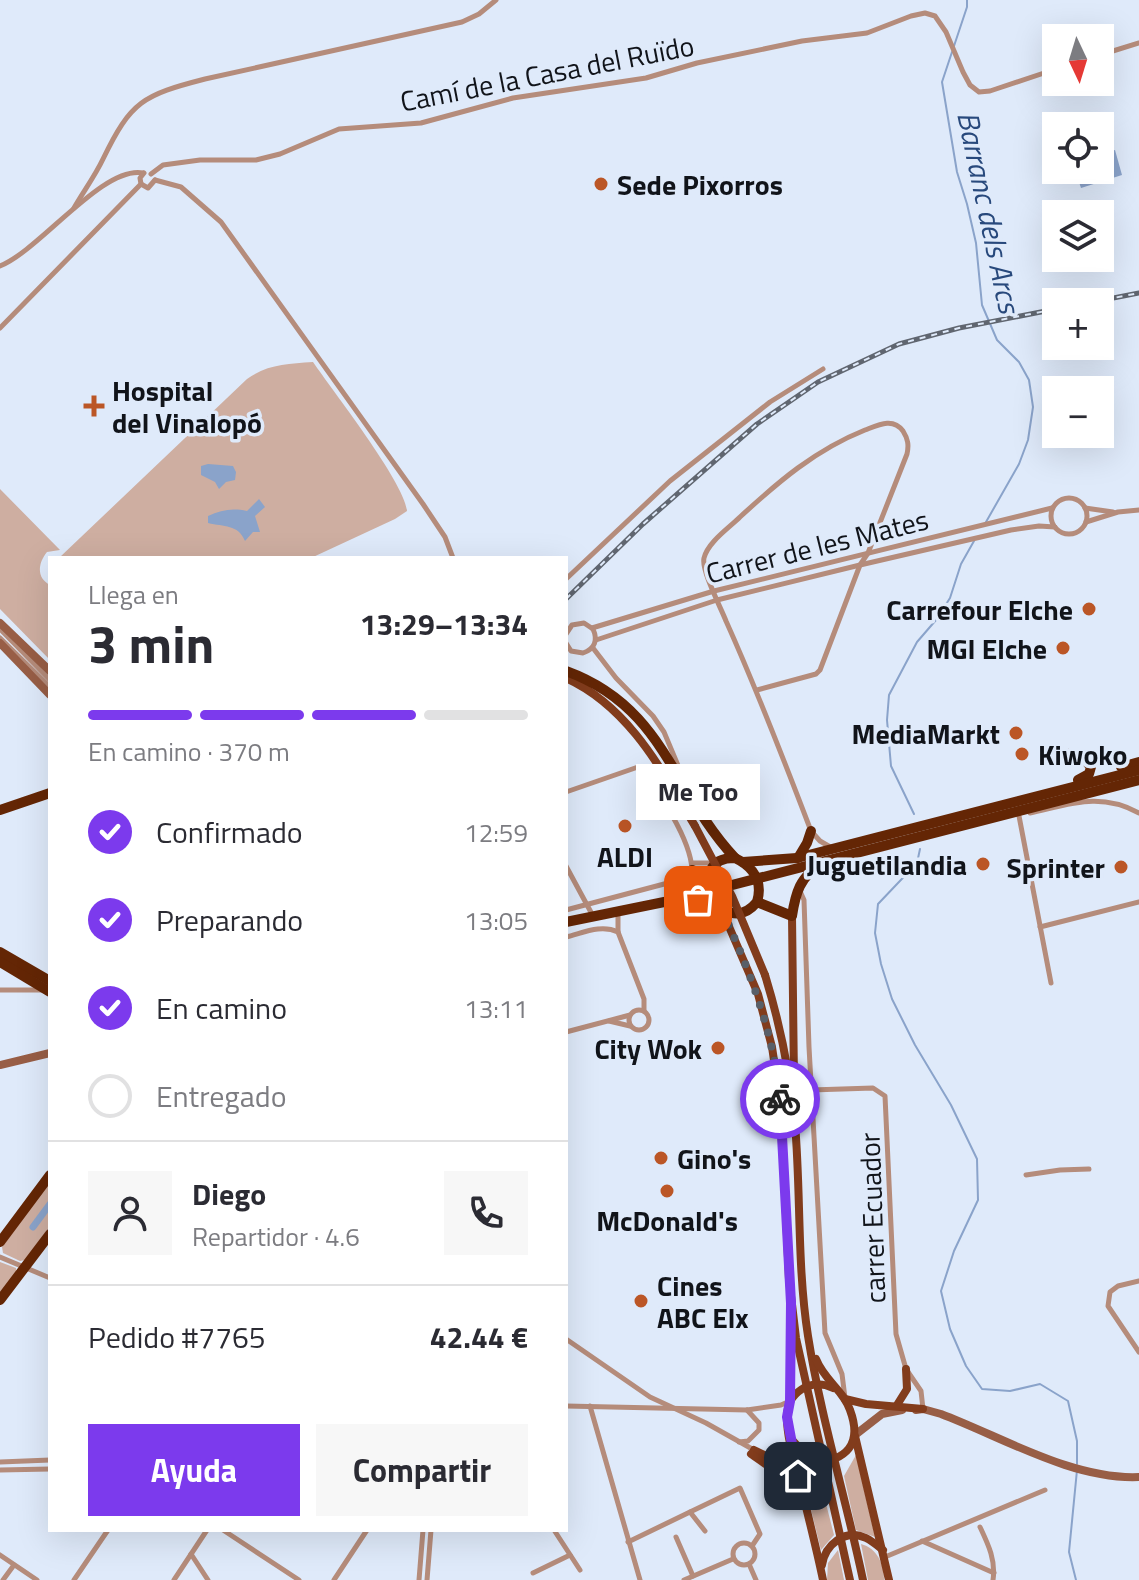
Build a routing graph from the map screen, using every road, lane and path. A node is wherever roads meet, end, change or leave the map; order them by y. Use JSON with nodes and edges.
{"nodes":[{"id":1,"x":496,"y":0,"type":"edge"},
{"id":2,"x":1139,"y":43,"type":"edge"},
{"id":3,"x":1114,"y":51,"type":"edge"},
{"id":4,"x":1042,"y":74,"type":"edge"},
{"id":5,"x":147,"y":174,"type":"junction"},
{"id":6,"x":155,"y":180,"type":"junction"},
{"id":7,"x":141,"y":184,"type":"junction"},
{"id":8,"x":74,"y":208,"type":"junction"},
{"id":9,"x":0,"y":266,"type":"edge"},
{"id":10,"x":0,"y":328,"type":"edge"},
{"id":11,"x":823,"y":369,"type":"dead end"},
{"id":12,"x":1052,"y":508,"type":"junction"},
{"id":13,"x":1085,"y":508,"type":"junction"},
{"id":14,"x":1139,"y":510,"type":"edge"},
{"id":15,"x":1118,"y":512,"type":"junction"},
{"id":16,"x":1086,"y":522,"type":"junction"},
{"id":17,"x":1055,"y":527,"type":"junction"},
{"id":18,"x":868,"y":553,"type":"junction"},
{"id":19,"x":452,"y":556,"type":"edge"},
{"id":20,"x":860,"y":565,"type":"junction"},
{"id":21,"x":568,"y":577,"type":"edge"},
{"id":22,"x":714,"y":591,"type":"junction"},
{"id":23,"x":717,"y":600,"type":"junction"},
{"id":24,"x":0,"y":626,"type":"edge"},
{"id":25,"x":592,"y":628,"type":"junction"},
{"id":26,"x":568,"y":631,"type":"edge"},
{"id":27,"x":596,"y":640,"type":"junction"},
{"id":28,"x":0,"y":641,"type":"edge"},
{"id":29,"x":568,"y":646,"type":"edge"},
{"id":30,"x":593,"y":648,"type":"junction"},
{"id":31,"x":48,"y":669,"type":"edge"},
{"id":32,"x":568,"y":672,"type":"edge"},
{"id":33,"x":48,"y":678,"type":"edge"},
{"id":34,"x":568,"y":679,"type":"edge"},
{"id":35,"x":48,"y":685,"type":"edge"},
{"id":36,"x":757,"y":690,"type":"junction"},
{"id":37,"x":48,"y":693,"type":"edge"},
{"id":38,"x":1068,"y":753,"type":"dead end"},
{"id":39,"x":1139,"y":762,"type":"edge"},
{"id":40,"x":1139,"y":770,"type":"edge"},
{"id":41,"x":1078,"y":780,"type":"junction"},
{"id":42,"x":1139,"y":780,"type":"edge"},
{"id":43,"x":48,"y":791,"type":"edge"},
{"id":44,"x":568,"y":791,"type":"edge"},
{"id":45,"x":689,"y":791,"type":"junction"},
{"id":46,"x":1009,"y":802,"type":"junction"},
{"id":47,"x":0,"y":810,"type":"edge"},
{"id":48,"x":1139,"y":813,"type":"edge"},
{"id":49,"x":1019,"y":816,"type":"junction"},
{"id":50,"x":937,"y":827,"type":"junction"},
{"id":51,"x":958,"y":827,"type":"junction"},
{"id":52,"x":811,"y":831,"type":"junction"},
{"id":53,"x":882,"y":841,"type":"junction"},
{"id":54,"x":832,"y":848,"type":"junction"},
{"id":55,"x":858,"y":853,"type":"junction"},
{"id":56,"x":797,"y":858,"type":"junction"},
{"id":57,"x":739,"y":860,"type":"junction"},
{"id":58,"x":717,"y":863,"type":"junction"},
{"id":59,"x":692,"y":867,"type":"junction"},
{"id":60,"x":568,"y":870,"type":"edge"},
{"id":61,"x":709,"y":876,"type":"junction"},
{"id":62,"x":758,"y":880,"type":"junction"},
{"id":63,"x":799,"y":889,"type":"junction"},
{"id":64,"x":710,"y":891,"type":"junction"},
{"id":65,"x":674,"y":900,"type":"junction"},
{"id":66,"x":757,"y":902,"type":"junction"},
{"id":67,"x":1139,"y":902,"type":"edge"},
{"id":68,"x":587,"y":904,"type":"junction"},
{"id":69,"x":718,"y":906,"type":"junction"},
{"id":70,"x":568,"y":909,"type":"edge"},
{"id":71,"x":618,"y":910,"type":"junction"},
{"id":72,"x":593,"y":916,"type":"junction"},
{"id":73,"x":792,"y":916,"type":"junction"},
{"id":74,"x":805,"y":921,"type":"junction"},
{"id":75,"x":568,"y":922,"type":"edge"},
{"id":76,"x":1040,"y":927,"type":"junction"},
{"id":77,"x":618,"y":932,"type":"junction"},
{"id":78,"x":568,"y":936,"type":"edge"},
{"id":79,"x":0,"y":952,"type":"edge"},
{"id":80,"x":0,"y":962,"type":"edge"},
{"id":81,"x":1051,"y":983,"type":"dead end"},
{"id":82,"x":48,"y":986,"type":"edge"},
{"id":83,"x":48,"y":986,"type":"edge"},
{"id":84,"x":48,"y":987,"type":"edge"},
{"id":85,"x":0,"y":990,"type":"edge"},
{"id":86,"x":642,"y":996,"type":"junction"},
{"id":87,"x":637,"y":1010,"type":"junction"},
{"id":88,"x":644,"y":1011,"type":"junction"},
{"id":89,"x":630,"y":1015,"type":"junction"},
{"id":90,"x":608,"y":1021,"type":"junction"},
{"id":91,"x":631,"y":1026,"type":"junction"},
{"id":92,"x":568,"y":1031,"type":"edge"},
{"id":93,"x":48,"y":1053,"type":"edge"},
{"id":94,"x":0,"y":1065,"type":"edge"},
{"id":95,"x":811,"y":1090,"type":"junction"},
{"id":96,"x":795,"y":1126,"type":"junction"},
{"id":97,"x":1089,"y":1169,"type":"dead end"},
{"id":98,"x":1026,"y":1175,"type":"dead end"},
{"id":99,"x":48,"y":1178,"type":"edge"},
{"id":100,"x":48,"y":1237,"type":"edge"},
{"id":101,"x":0,"y":1242,"type":"edge"},
{"id":102,"x":0,"y":1257,"type":"edge"},
{"id":103,"x":24,"y":1268,"type":"junction"},
{"id":104,"x":48,"y":1277,"type":"edge"},
{"id":105,"x":1139,"y":1281,"type":"edge"},
{"id":106,"x":0,"y":1300,"type":"edge"},
{"id":107,"x":791,"y":1303,"type":"junction"},
{"id":108,"x":808,"y":1336,"type":"junction"},
{"id":109,"x":568,"y":1340,"type":"edge"},
{"id":110,"x":1139,"y":1352,"type":"edge"},
{"id":111,"x":906,"y":1369,"type":"junction"},
{"id":112,"x":818,"y":1384,"type":"junction"},
{"id":113,"x":805,"y":1387,"type":"junction"},
{"id":114,"x":833,"y":1388,"type":"junction"},
{"id":115,"x":845,"y":1399,"type":"junction"},
{"id":116,"x":790,"y":1401,"type":"junction"},
{"id":117,"x":897,"y":1405,"type":"junction"},
{"id":118,"x":568,"y":1406,"type":"edge"},
{"id":119,"x":590,"y":1406,"type":"junction"},
{"id":120,"x":670,"y":1408,"type":"junction"},
{"id":121,"x":923,"y":1409,"type":"junction"},
{"id":122,"x":747,"y":1410,"type":"junction"},
{"id":123,"x":706,"y":1423,"type":"junction"},
{"id":124,"x":788,"y":1431,"type":"junction"},
{"id":125,"x":855,"y":1435,"type":"junction"},
{"id":126,"x":738,"y":1442,"type":"junction"},
{"id":127,"x":752,"y":1452,"type":"junction"},
{"id":128,"x":48,"y":1460,"type":"edge"},
{"id":129,"x":836,"y":1460,"type":"junction"},
{"id":130,"x":0,"y":1462,"type":"edge"},
{"id":131,"x":823,"y":1463,"type":"junction"},
{"id":132,"x":796,"y":1466,"type":"junction"},
{"id":133,"x":48,"y":1469,"type":"edge"},
{"id":134,"x":0,"y":1470,"type":"edge"},
{"id":135,"x":1139,"y":1477,"type":"edge"},
{"id":136,"x":1045,"y":1490,"type":"dead end"},
{"id":137,"x":690,"y":1512,"type":"junction"},
{"id":138,"x":808,"y":1515,"type":"junction"},
{"id":139,"x":980,"y":1527,"type":"dead end"},
{"id":140,"x":705,"y":1531,"type":"dead end"},
{"id":141,"x":107,"y":1532,"type":"edge"},
{"id":142,"x":206,"y":1532,"type":"edge"},
{"id":143,"x":226,"y":1532,"type":"edge"},
{"id":144,"x":366,"y":1532,"type":"edge"},
{"id":145,"x":423,"y":1532,"type":"edge"},
{"id":146,"x":431,"y":1532,"type":"edge"},
{"id":147,"x":555,"y":1532,"type":"edge"},
{"id":148,"x":854,"y":1535,"type":"junction"},
{"id":149,"x":676,"y":1537,"type":"dead end"},
{"id":150,"x":841,"y":1538,"type":"junction"},
{"id":151,"x":922,"y":1541,"type":"junction"},
{"id":152,"x":628,"y":1542,"type":"junction"},
{"id":153,"x":752,"y":1546,"type":"junction"},
{"id":154,"x":191,"y":1554,"type":"junction"},
{"id":155,"x":884,"y":1554,"type":"junction"},
{"id":156,"x":0,"y":1555,"type":"edge"},
{"id":157,"x":570,"y":1555,"type":"junction"},
{"id":158,"x":733,"y":1559,"type":"junction"},
{"id":159,"x":749,"y":1564,"type":"junction"},
{"id":160,"x":14,"y":1565,"type":"junction"},
{"id":161,"x":580,"y":1570,"type":"dead end"},
{"id":162,"x":533,"y":1573,"type":"dead end"},
{"id":163,"x":994,"y":1576,"type":"edge"},
{"id":164,"x":822,"y":1577,"type":"edge"},
{"id":165,"x":689,"y":1578,"type":"edge"},
{"id":166,"x":3,"y":1580,"type":"edge"},
{"id":167,"x":37,"y":1580,"type":"edge"},
{"id":168,"x":74,"y":1580,"type":"edge"},
{"id":169,"x":174,"y":1580,"type":"edge"},
{"id":170,"x":208,"y":1580,"type":"edge"},
{"id":171,"x":299,"y":1580,"type":"edge"},
{"id":172,"x":334,"y":1580,"type":"edge"},
{"id":173,"x":419,"y":1580,"type":"edge"},
{"id":174,"x":427,"y":1580,"type":"edge"},
{"id":175,"x":640,"y":1580,"type":"edge"},
{"id":176,"x":756,"y":1580,"type":"edge"},
{"id":177,"x":850,"y":1580,"type":"edge"},
{"id":178,"x":863,"y":1580,"type":"edge"},
{"id":179,"x":889,"y":1580,"type":"edge"}],
"edges":[{"from":1,"to":8,"type":"street"},
{"from":2,"to":3,"type":"street"},
{"from":4,"to":5,"type":"street","name":"Camí de la Casa del Ruïdo"},
{"from":5,"to":6,"type":"street"},
{"from":5,"to":7,"type":"street"},
{"from":5,"to":8,"type":"street","name":"Camí de la Casa del Ruïdo"},
{"from":6,"to":7,"type":"street"},
{"from":6,"to":19,"type":"street"},
{"from":7,"to":10,"type":"street"},
{"from":8,"to":9,"type":"street"},
{"from":11,"to":21,"type":"street"},
{"from":12,"to":13,"type":"street"},
{"from":12,"to":17,"type":"street"},
{"from":12,"to":18,"type":"street","name":"Carrer de les Mates"},
{"from":13,"to":15,"type":"street"},
{"from":13,"to":16,"type":"street"},
{"from":14,"to":15,"type":"street"},
{"from":15,"to":16,"type":"street"},
{"from":16,"to":17,"type":"street"},
{"from":17,"to":20,"type":"street","name":"Carrer de les Mates"},
{"from":18,"to":20,"type":"street"},
{"from":18,"to":22,"type":"street","name":"Carrer de les Mates"},
{"from":18,"to":22,"type":"street"},
{"from":20,"to":23,"type":"street","name":"Carrer de les Mates"},
{"from":20,"to":36,"type":"street"},
{"from":22,"to":23,"type":"street"},
{"from":22,"to":25,"type":"street","name":"Carrer de les Mates"},
{"from":23,"to":27,"type":"street","name":"Carrer de les Mates"},
{"from":23,"to":36,"type":"street"},
{"from":24,"to":31,"type":"street"},
{"from":24,"to":33,"type":"street"},
{"from":25,"to":26,"type":"street","name":"Carrer de les Mates"},
{"from":25,"to":27,"type":"street"},
{"from":27,"to":30,"type":"street"},
{"from":28,"to":35,"type":"street"},
{"from":28,"to":37,"type":"street"},
{"from":29,"to":30,"type":"street"},
{"from":30,"to":45,"type":"street"},
{"from":32,"to":45,"type":"highway"},
{"from":34,"to":96,"type":"main road","bridge":true},
{"from":36,"to":52,"type":"street"},
{"from":38,"to":41,"type":"highway"},
{"from":39,"to":41,"type":"highway"},
{"from":40,"to":46,"type":"highway"},
{"from":41,"to":46,"type":"highway"},
{"from":42,"to":51,"type":"highway"},
{"from":43,"to":47,"type":"highway"},
{"from":44,"to":59,"type":"street"},
{"from":45,"to":57,"type":"highway"},
{"from":46,"to":50,"type":"highway"},
{"from":48,"to":49,"type":"street"},
{"from":49,"to":51,"type":"street"},
{"from":49,"to":76,"type":"street"},
{"from":50,"to":51,"type":"highway"},
{"from":50,"to":53,"type":"highway"},
{"from":52,"to":54,"type":"street"},
{"from":52,"to":56,"type":"highway"},
{"from":53,"to":54,"type":"highway"},
{"from":53,"to":55,"type":"highway"},
{"from":54,"to":56,"type":"highway"},
{"from":55,"to":62,"type":"highway"},
{"from":55,"to":63,"type":"highway"},
{"from":56,"to":57,"type":"highway"},
{"from":57,"to":58,"type":"highway"},
{"from":57,"to":62,"type":"highway"},
{"from":58,"to":59,"type":"street"},
{"from":58,"to":61,"type":"highway"},
{"from":59,"to":61,"type":"highway"},
{"from":59,"to":68,"type":"street"},
{"from":60,"to":68,"type":"street"},
{"from":61,"to":64,"type":"highway"},
{"from":62,"to":64,"type":"highway"},
{"from":62,"to":66,"type":"highway"},
{"from":63,"to":73,"type":"highway"},
{"from":63,"to":74,"type":"street"},
{"from":64,"to":65,"type":"highway"},
{"from":64,"to":69,"type":"highway"},
{"from":65,"to":69,"type":"highway"},
{"from":65,"to":71,"type":"highway"},
{"from":66,"to":69,"type":"highway"},
{"from":66,"to":73,"type":"highway"},
{"from":67,"to":76,"type":"street"},
{"from":68,"to":70,"type":"street"},
{"from":68,"to":72,"type":"street"},
{"from":69,"to":107,"type":"main road"},
{"from":71,"to":72,"type":"highway"},
{"from":71,"to":77,"type":"street"},
{"from":72,"to":75,"type":"highway"},
{"from":73,"to":74,"type":"street"},
{"from":73,"to":96,"type":"main road"},
{"from":74,"to":95,"type":"street"},
{"from":76,"to":81,"type":"street"},
{"from":77,"to":78,"type":"street"},
{"from":77,"to":86,"type":"street"},
{"from":79,"to":82,"type":"highway"},
{"from":80,"to":83,"type":"highway"},
{"from":84,"to":85,"type":"street"},
{"from":86,"to":87,"type":"street"},
{"from":86,"to":88,"type":"street"},
{"from":87,"to":88,"type":"street"},
{"from":87,"to":89,"type":"street"},
{"from":88,"to":91,"type":"street"},
{"from":89,"to":90,"type":"street"},
{"from":89,"to":91,"type":"street"},
{"from":90,"to":91,"type":"street"},
{"from":90,"to":92,"type":"street"},
{"from":93,"to":94,"type":"street"},
{"from":95,"to":111,"type":"street","name":"carrer Ecuador"},
{"from":95,"to":115,"type":"street"},
{"from":96,"to":108,"type":"main road"},
{"from":97,"to":98,"type":"street"},
{"from":99,"to":101,"type":"highway"},
{"from":100,"to":103,"type":"highway"},
{"from":102,"to":103,"type":"street"},
{"from":103,"to":104,"type":"street"},
{"from":103,"to":106,"type":"highway"},
{"from":105,"to":110,"type":"street"},
{"from":107,"to":113,"type":"main road"},
{"from":107,"to":116,"type":"main road"},
{"from":108,"to":112,"type":"main road"},
{"from":108,"to":114,"type":"main road"},
{"from":109,"to":120,"type":"street"},
{"from":111,"to":117,"type":"main road"},
{"from":111,"to":121,"type":"street","name":"carrer Ecuador"},
{"from":112,"to":113,"type":"main road"},
{"from":112,"to":114,"type":"main road"},
{"from":112,"to":129,"type":"main road"},
{"from":113,"to":116,"type":"main road"},
{"from":113,"to":131,"type":"main road"},
{"from":114,"to":115,"type":"main road"},
{"from":115,"to":117,"type":"main road"},
{"from":115,"to":125,"type":"main road"},
{"from":116,"to":122,"type":"street"},
{"from":116,"to":124,"type":"main road"},
{"from":117,"to":121,"type":"main road"},
{"from":118,"to":119,"type":"street"},
{"from":119,"to":120,"type":"street"},
{"from":119,"to":152,"type":"street"},
{"from":120,"to":122,"type":"street"},
{"from":120,"to":123,"type":"street"},
{"from":121,"to":125,"type":"street"},
{"from":121,"to":135,"type":"street"},
{"from":122,"to":126,"type":"street"},
{"from":123,"to":126,"type":"street"},
{"from":123,"to":127,"type":"street"},
{"from":124,"to":131,"type":"main road"},
{"from":124,"to":132,"type":"main road"},
{"from":125,"to":129,"type":"main road"},
{"from":125,"to":155,"type":"main road"},
{"from":126,"to":127,"type":"street"},
{"from":127,"to":132,"type":"main road"},
{"from":127,"to":138,"type":"main road"},
{"from":128,"to":130,"type":"street"},
{"from":129,"to":131,"type":"main road"},
{"from":129,"to":148,"type":"main road"},
{"from":131,"to":132,"type":"main road"},
{"from":131,"to":150,"type":"main road"},
{"from":132,"to":138,"type":"main road"},
{"from":133,"to":134,"type":"street"},
{"from":136,"to":151,"type":"street"},
{"from":137,"to":140,"type":"street"},
{"from":137,"to":152,"type":"street"},
{"from":137,"to":153,"type":"street"},
{"from":138,"to":164,"type":"main road"},
{"from":139,"to":163,"type":"street"},
{"from":141,"to":168,"type":"street"},
{"from":142,"to":154,"type":"street"},
{"from":143,"to":171,"type":"street"},
{"from":144,"to":172,"type":"street"},
{"from":145,"to":173,"type":"street"},
{"from":146,"to":174,"type":"street"},
{"from":147,"to":157,"type":"street"},
{"from":148,"to":150,"type":"main road"},
{"from":148,"to":155,"type":"main road"},
{"from":148,"to":178,"type":"main road"},
{"from":149,"to":165,"type":"street"},
{"from":150,"to":164,"type":"main road"},
{"from":150,"to":177,"type":"main road"},
{"from":151,"to":155,"type":"street"},
{"from":151,"to":163,"type":"street"},
{"from":152,"to":175,"type":"street"},
{"from":153,"to":158,"type":"street"},
{"from":153,"to":159,"type":"street"},
{"from":154,"to":169,"type":"street"},
{"from":154,"to":170,"type":"street"},
{"from":155,"to":179,"type":"main road"},
{"from":156,"to":160,"type":"street"},
{"from":157,"to":161,"type":"street"},
{"from":157,"to":162,"type":"street"},
{"from":158,"to":159,"type":"street"},
{"from":158,"to":165,"type":"street"},
{"from":159,"to":176,"type":"street"},
{"from":160,"to":166,"type":"street"},
{"from":160,"to":167,"type":"street"}]}
